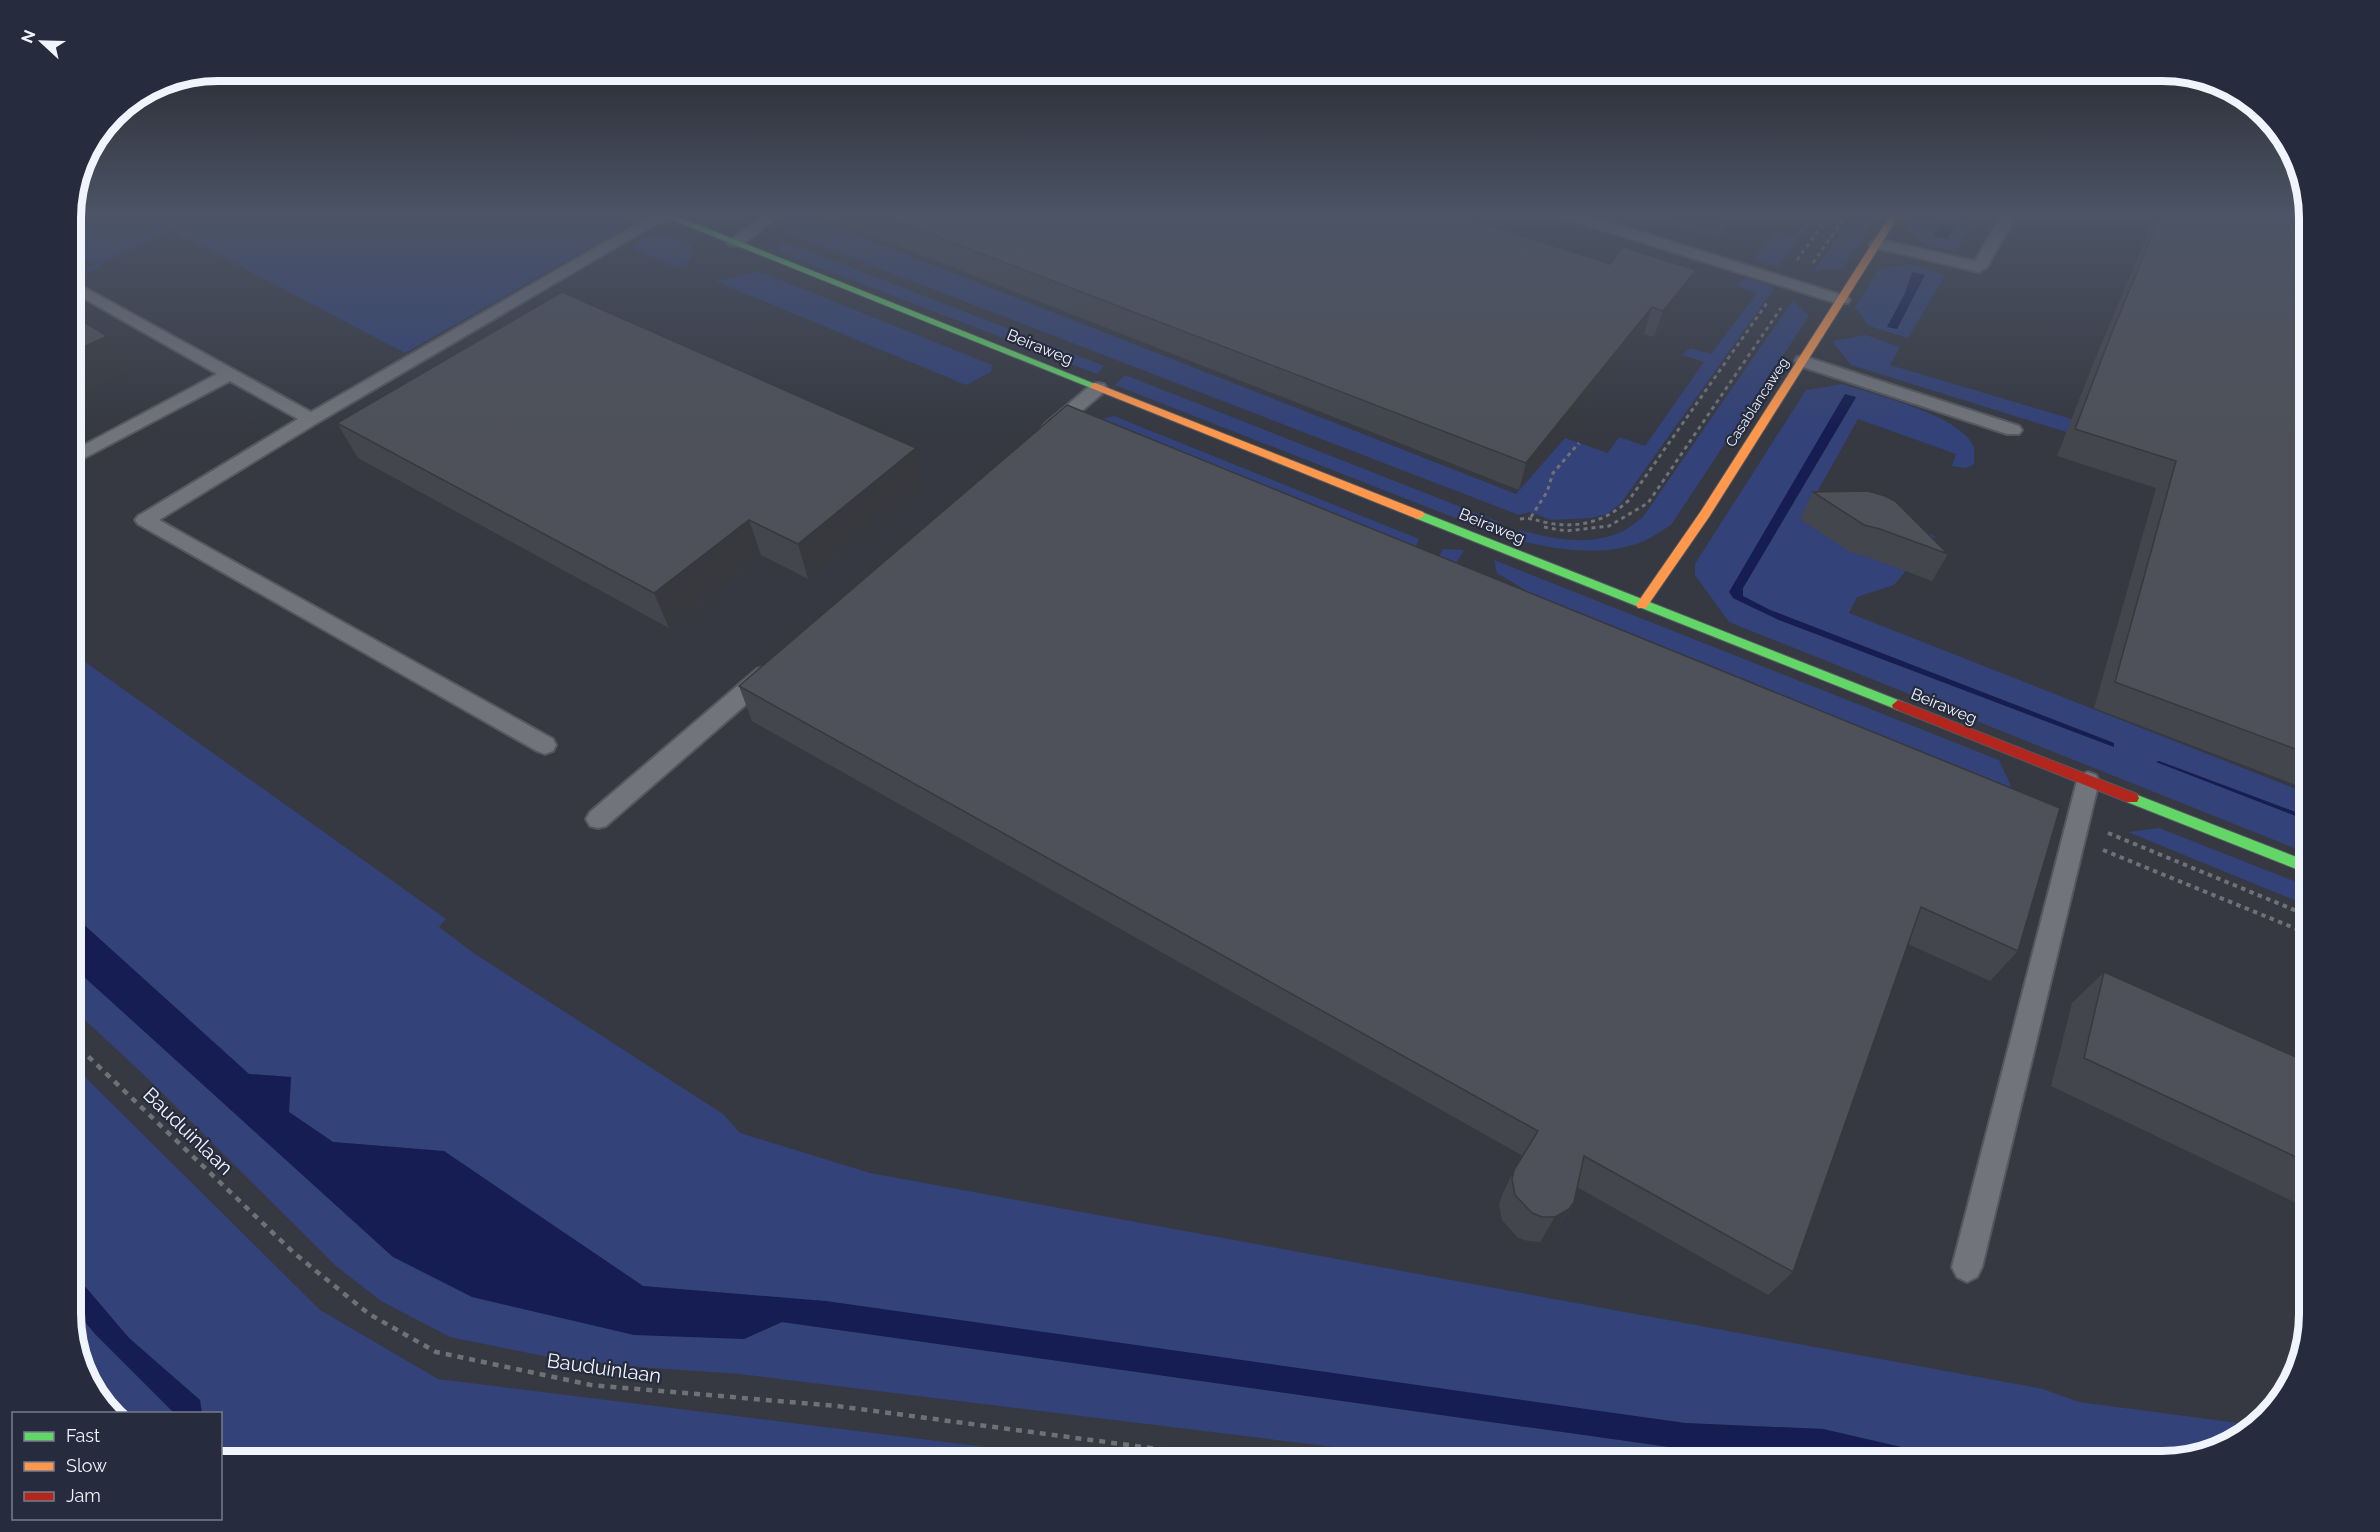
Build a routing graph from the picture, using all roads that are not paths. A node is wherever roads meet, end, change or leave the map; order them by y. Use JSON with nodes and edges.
{"nodes":[{"id":1,"x":541,"y":285,"type":"edge"},
{"id":2,"x":842,"y":285,"type":"edge"},
{"id":3,"x":1794,"y":285,"type":"edge"},
{"id":4,"x":1851,"y":285,"type":"edge"},
{"id":5,"x":81,"y":291,"type":"edge"},
{"id":6,"x":1842,"y":300,"type":"junction"},
{"id":7,"x":1803,"y":361,"type":"junction"},
{"id":8,"x":228,"y":375,"type":"junction"},
{"id":9,"x":1098,"y":387,"type":"junction"},
{"id":10,"x":311,"y":419,"type":"junction"},
{"id":11,"x":2013,"y":430,"type":"dead end"},
{"id":12,"x":1035,"y":441,"type":"edge"},
{"id":13,"x":81,"y":454,"type":"edge"},
{"id":14,"x":1642,"y":605,"type":"junction"},
{"id":15,"x":777,"y":665,"type":"edge"},
{"id":16,"x":544,"y":745,"type":"dead end"},
{"id":17,"x":2088,"y":781,"type":"junction"},
{"id":18,"x":598,"y":819,"type":"dead end"},
{"id":19,"x":2299,"y":864,"type":"edge"},
{"id":20,"x":1967,"y":1268,"type":"dead end"}],
"edges":[{"from":1,"to":10,"type":"lane"},
{"from":2,"to":9,"type":"street","name":"Beiraweg"},
{"from":3,"to":6,"type":"lane"},
{"from":4,"to":6,"type":"street","name":"Casablancaweg"},
{"from":5,"to":8,"type":"lane"},
{"from":6,"to":7,"type":"street","name":"Casablancaweg"},
{"from":7,"to":11,"type":"lane"},
{"from":7,"to":14,"type":"street","name":"Casablancaweg"},
{"from":8,"to":10,"type":"lane"},
{"from":8,"to":13,"type":"lane"},
{"from":9,"to":12,"type":"lane"},
{"from":9,"to":14,"type":"street","name":"Beiraweg"},
{"from":10,"to":16,"type":"lane"},
{"from":14,"to":17,"type":"street","name":"Beiraweg"},
{"from":15,"to":18,"type":"lane"},
{"from":17,"to":19,"type":"street","name":"Beiraweg"},
{"from":17,"to":20,"type":"lane"}]}
